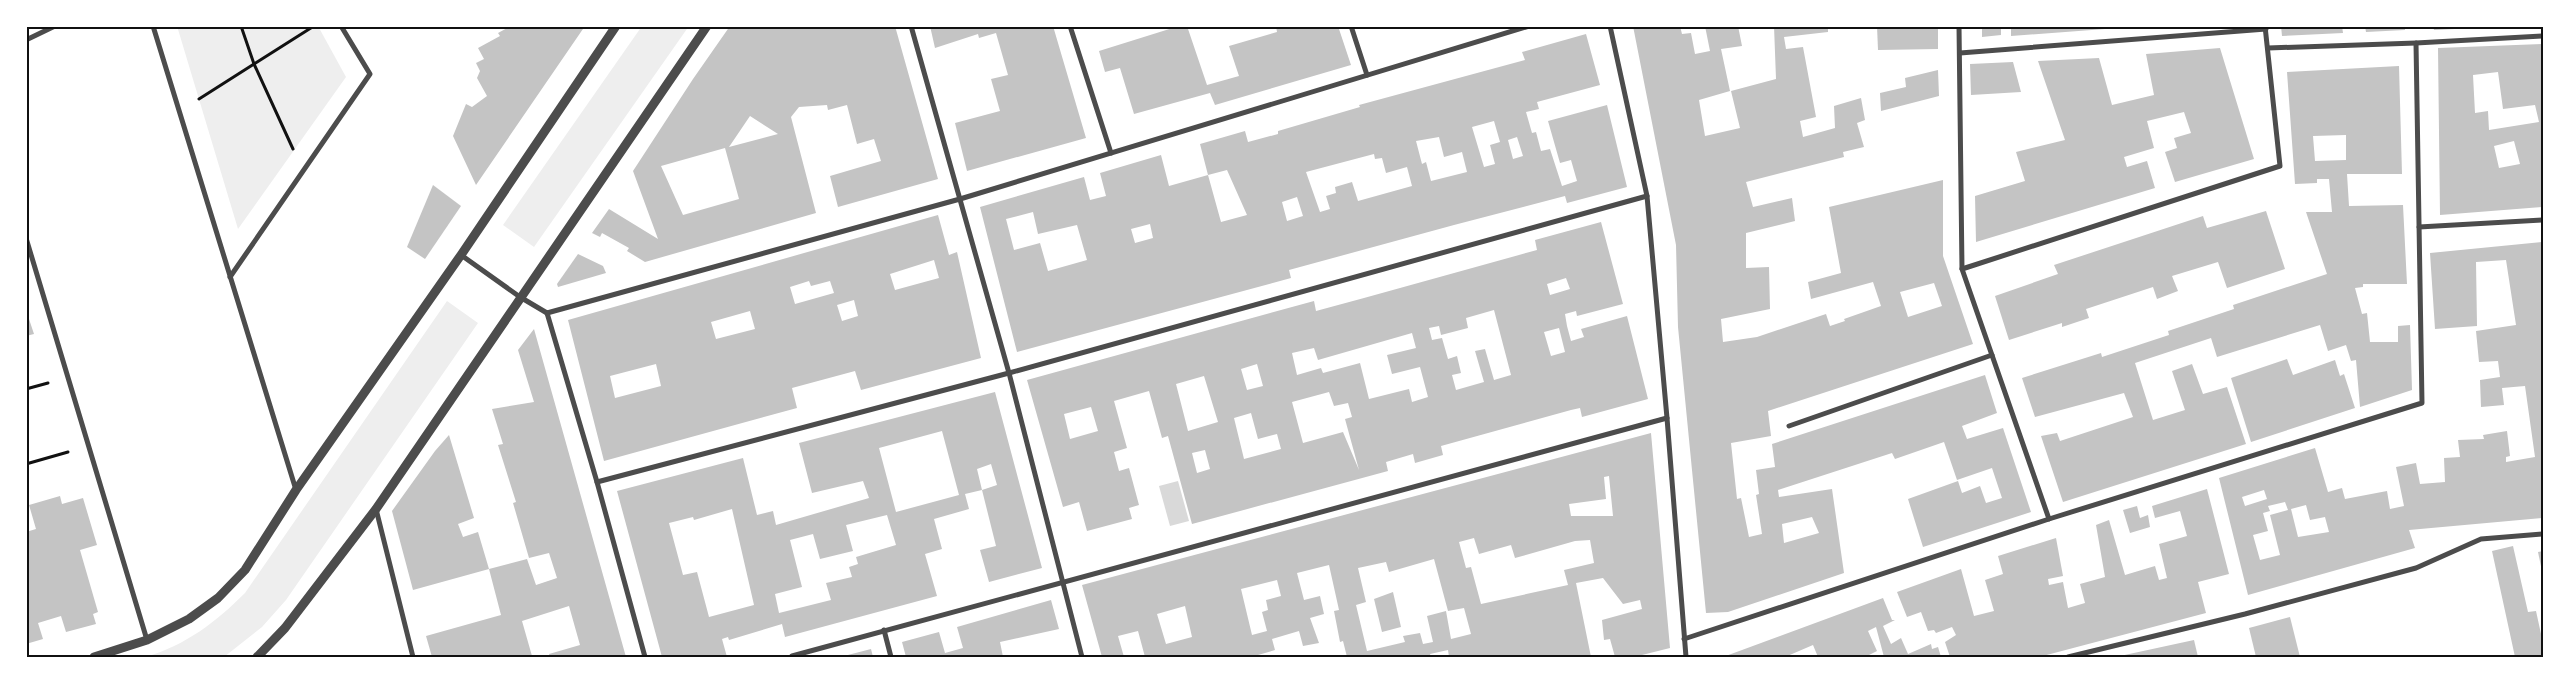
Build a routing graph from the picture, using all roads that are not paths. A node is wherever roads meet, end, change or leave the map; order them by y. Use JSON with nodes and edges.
{"nodes":[{"id":1,"x":55,"y":26,"type":"edge"},
{"id":2,"x":153,"y":26,"type":"edge"},
{"id":3,"x":341,"y":26,"type":"edge"},
{"id":4,"x":616,"y":26,"type":"edge"},
{"id":5,"x":707,"y":26,"type":"edge"},
{"id":6,"x":912,"y":26,"type":"edge"},
{"id":7,"x":1070,"y":26,"type":"edge"},
{"id":8,"x":1351,"y":26,"type":"edge"},
{"id":9,"x":1529,"y":26,"type":"edge"},
{"id":10,"x":1610,"y":26,"type":"edge"},
{"id":11,"x":1959,"y":26,"type":"edge"},
{"id":12,"x":2265,"y":28,"type":"edge"},
{"id":13,"x":2543,"y":36,"type":"edge"},
{"id":14,"x":26,"y":40,"type":"edge"},
{"id":15,"x":2416,"y":43,"type":"junction"},
{"id":16,"x":2268,"y":48,"type":"junction"},
{"id":17,"x":1960,"y":53,"type":"junction"},
{"id":18,"x":1367,"y":75,"type":"junction"},
{"id":19,"x":1111,"y":153,"type":"junction"},
{"id":20,"x":1646,"y":196,"type":"junction"},
{"id":21,"x":960,"y":200,"type":"junction"},
{"id":22,"x":2543,"y":220,"type":"edge"},
{"id":23,"x":2419,"y":227,"type":"junction"},
{"id":24,"x":26,"y":238,"type":"edge"},
{"id":25,"x":461,"y":255,"type":"junction"},
{"id":26,"x":1962,"y":269,"type":"junction"},
{"id":27,"x":230,"y":277,"type":"junction"},
{"id":28,"x":520,"y":297,"type":"junction"},
{"id":29,"x":546,"y":313,"type":"junction"},
{"id":30,"x":1992,"y":355,"type":"junction"},
{"id":31,"x":1009,"y":373,"type":"junction"},
{"id":32,"x":1667,"y":418,"type":"junction"},
{"id":33,"x":1790,"y":426,"type":"dead end"},
{"id":34,"x":597,"y":482,"type":"junction"},
{"id":35,"x":296,"y":490,"type":"junction"},
{"id":36,"x":376,"y":509,"type":"junction"},
{"id":37,"x":2049,"y":519,"type":"junction"},
{"id":38,"x":2543,"y":534,"type":"edge"},
{"id":39,"x":1061,"y":581,"type":"junction"},
{"id":40,"x":884,"y":630,"type":"junction"},
{"id":41,"x":1684,"y":639,"type":"junction"},
{"id":42,"x":147,"y":640,"type":"junction"},
{"id":43,"x":792,"y":656,"type":"edge"},
{"id":44,"x":94,"y":657,"type":"edge"},
{"id":45,"x":257,"y":657,"type":"edge"},
{"id":46,"x":413,"y":657,"type":"edge"},
{"id":47,"x":645,"y":657,"type":"edge"},
{"id":48,"x":891,"y":657,"type":"edge"},
{"id":49,"x":1082,"y":657,"type":"edge"},
{"id":50,"x":1686,"y":657,"type":"edge"},
{"id":51,"x":2068,"y":657,"type":"edge"}],
"edges":[{"from":1,"to":14,"type":"street"},
{"from":2,"to":27,"type":"street"},
{"from":3,"to":27,"type":"street"},
{"from":4,"to":25,"type":"street"},
{"from":5,"to":28,"type":"street"},
{"from":6,"to":21,"type":"street"},
{"from":7,"to":19,"type":"street"},
{"from":8,"to":18,"type":"street"},
{"from":9,"to":18,"type":"street"},
{"from":10,"to":20,"type":"street"},
{"from":11,"to":17,"type":"street"},
{"from":12,"to":16,"type":"street"},
{"from":12,"to":17,"type":"street"},
{"from":13,"to":15,"type":"street"},
{"from":15,"to":16,"type":"street"},
{"from":15,"to":23,"type":"street"},
{"from":16,"to":26,"type":"street"},
{"from":17,"to":26,"type":"street"},
{"from":18,"to":19,"type":"street"},
{"from":19,"to":21,"type":"street"},
{"from":20,"to":31,"type":"street"},
{"from":20,"to":32,"type":"street"},
{"from":21,"to":29,"type":"street"},
{"from":21,"to":31,"type":"street"},
{"from":22,"to":23,"type":"street"},
{"from":23,"to":37,"type":"street"},
{"from":24,"to":42,"type":"street"},
{"from":25,"to":28,"type":"street"},
{"from":25,"to":35,"type":"street"},
{"from":26,"to":30,"type":"street"},
{"from":27,"to":35,"type":"street"},
{"from":28,"to":29,"type":"street"},
{"from":28,"to":36,"type":"street"},
{"from":29,"to":34,"type":"street"},
{"from":30,"to":33,"type":"street"},
{"from":30,"to":37,"type":"street"},
{"from":31,"to":34,"type":"street"},
{"from":31,"to":39,"type":"street"},
{"from":32,"to":39,"type":"street"},
{"from":32,"to":41,"type":"street"},
{"from":34,"to":47,"type":"street"},
{"from":35,"to":42,"type":"street"},
{"from":36,"to":45,"type":"street"},
{"from":36,"to":46,"type":"street"},
{"from":37,"to":41,"type":"street"},
{"from":38,"to":51,"type":"street"},
{"from":39,"to":40,"type":"street"},
{"from":39,"to":49,"type":"street"},
{"from":40,"to":43,"type":"street"},
{"from":40,"to":48,"type":"street"},
{"from":41,"to":50,"type":"street"},
{"from":42,"to":44,"type":"street"}]}
